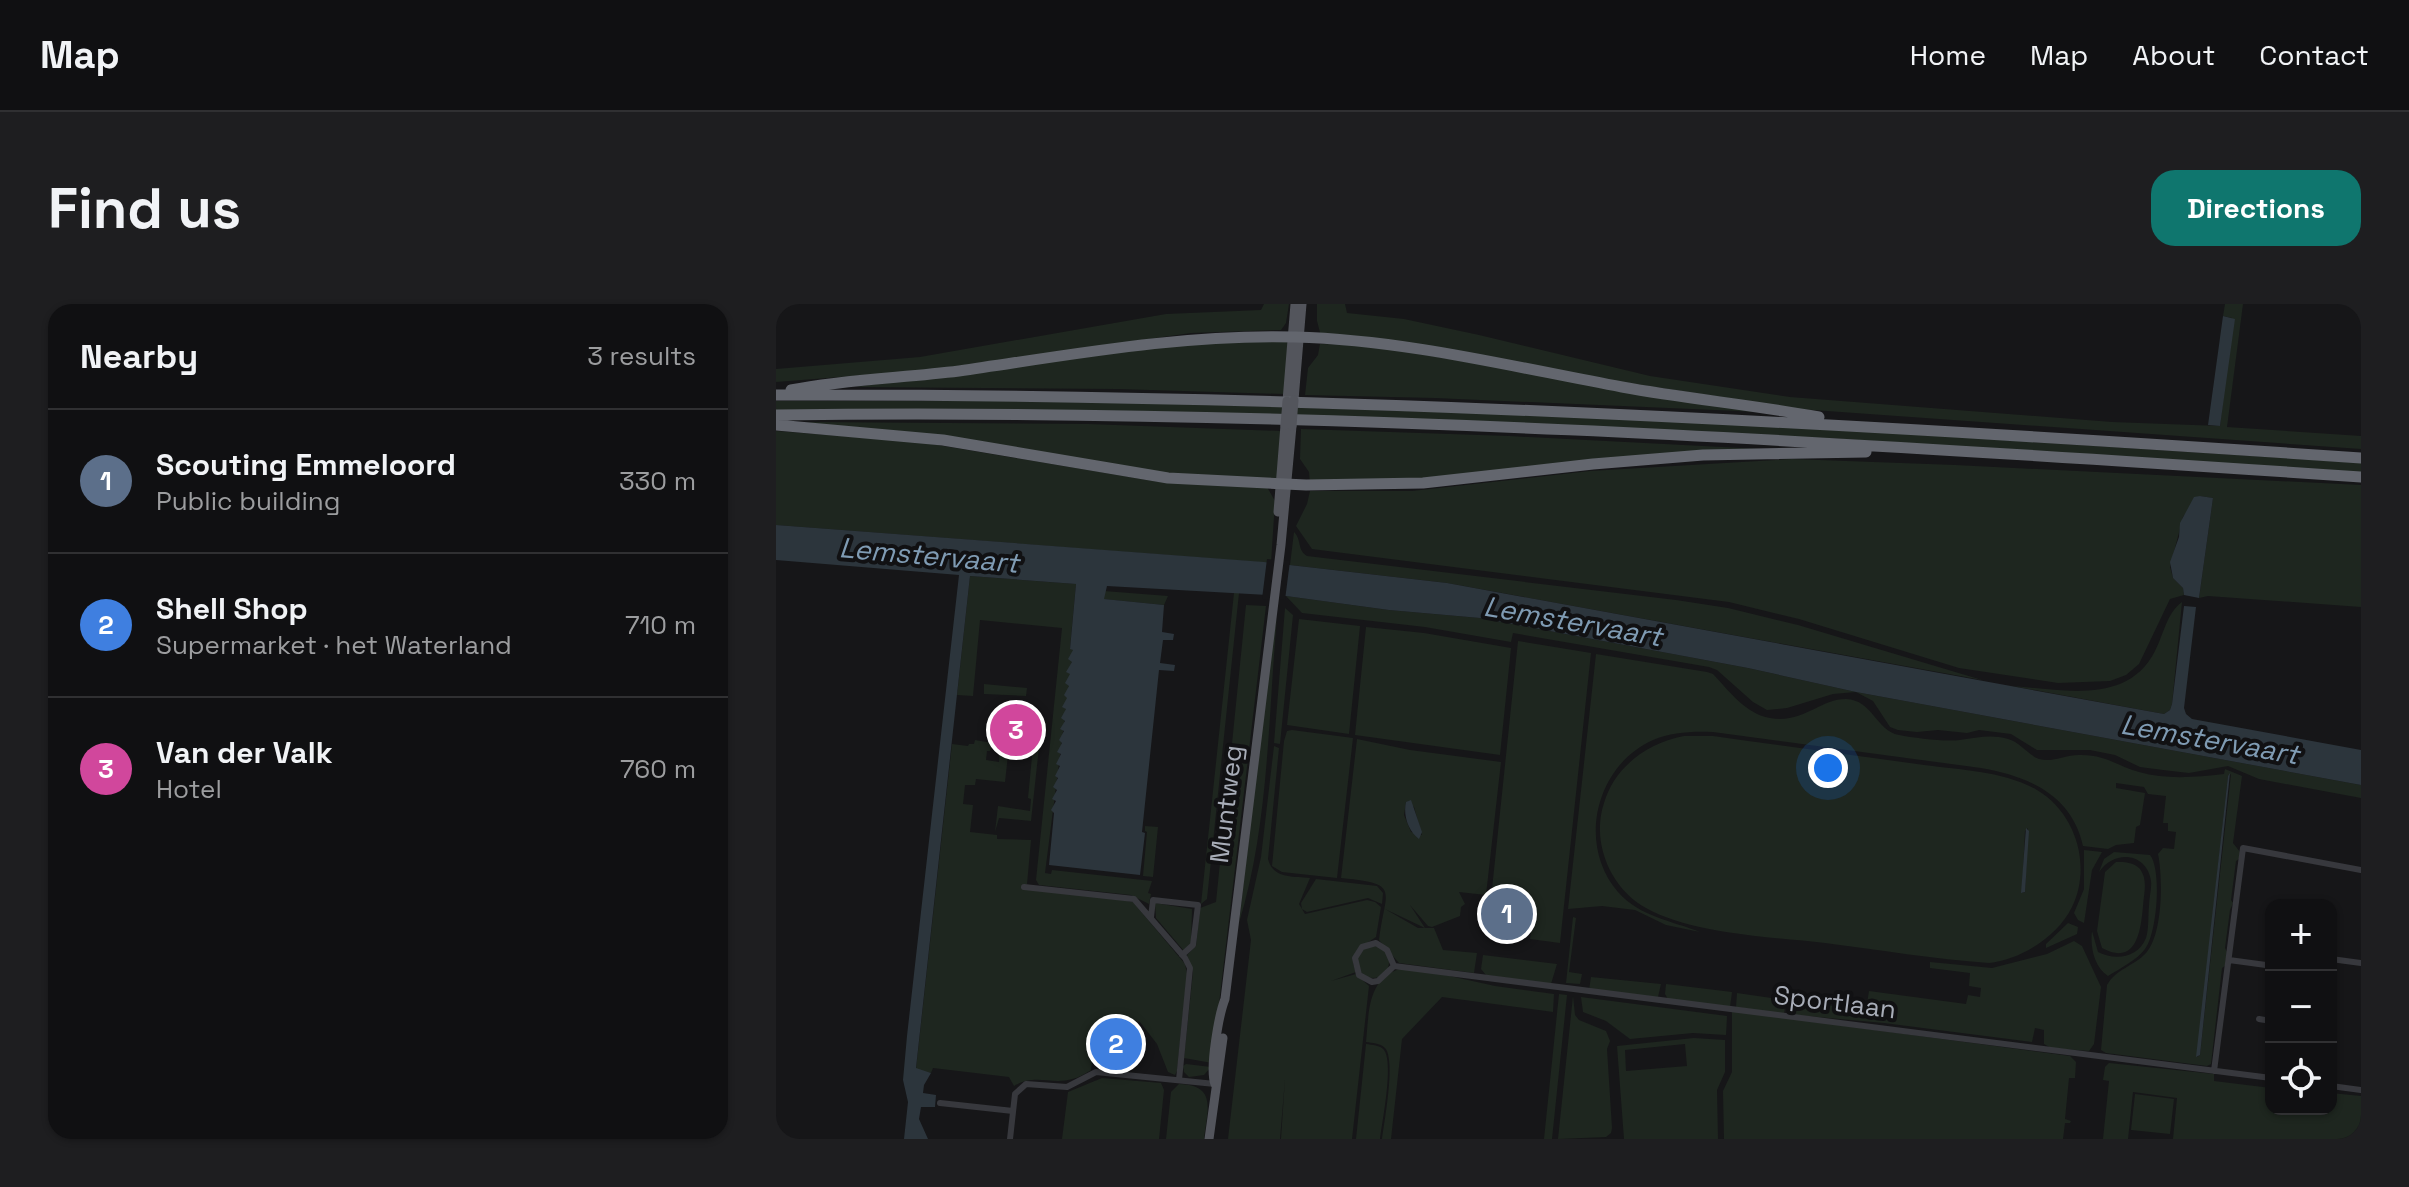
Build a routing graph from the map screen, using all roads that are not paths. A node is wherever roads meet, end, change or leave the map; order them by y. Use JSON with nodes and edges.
{"nodes":[{"id":1,"x":1295,"y":304,"type":"edge"},
{"id":2,"x":1302,"y":304,"type":"edge"},
{"id":3,"x":1296,"y":337,"type":"junction"},
{"id":4,"x":776,"y":394,"type":"edge"},
{"id":5,"x":776,"y":415,"type":"edge"},
{"id":6,"x":776,"y":425,"type":"edge"},
{"id":7,"x":1867,"y":426,"type":"junction"},
{"id":8,"x":1942,"y":449,"type":"junction"},
{"id":9,"x":2361,"y":458,"type":"edge"},
{"id":10,"x":2361,"y":477,"type":"edge"},
{"id":11,"x":1283,"y":484,"type":"junction"},
{"id":12,"x":2361,"y":870,"type":"edge"},
{"id":13,"x":1024,"y":887,"type":"dead end"},
{"id":14,"x":1151,"y":917,"type":"junction"},
{"id":15,"x":1182,"y":955,"type":"junction"},
{"id":16,"x":2229,"y":960,"type":"junction"},
{"id":17,"x":2337,"y":960,"type":"edge"},
{"id":18,"x":2361,"y":963,"type":"edge"},
{"id":19,"x":2265,"y":965,"type":"edge"},
{"id":20,"x":1394,"y":966,"type":"junction"},
{"id":21,"x":2259,"y":1019,"type":"dead end"},
{"id":22,"x":2265,"y":1020,"type":"edge"},
{"id":23,"x":2214,"y":1071,"type":"junction"},
{"id":24,"x":2265,"y":1077,"type":"edge"},
{"id":25,"x":1179,"y":1080,"type":"junction"},
{"id":26,"x":1215,"y":1084,"type":"junction"},
{"id":27,"x":2337,"y":1087,"type":"edge"},
{"id":28,"x":2361,"y":1090,"type":"edge"},
{"id":29,"x":940,"y":1103,"type":"dead end"},
{"id":30,"x":1013,"y":1111,"type":"junction"},
{"id":31,"x":1010,"y":1139,"type":"edge"},
{"id":32,"x":1209,"y":1139,"type":"edge"}],
"edges":[{"from":1,"to":3,"type":"main road","name":"Muntweg"},
{"from":2,"to":3,"type":"main road","name":"Muntweg"},
{"from":3,"to":4,"type":"highway"},
{"from":3,"to":7,"type":"highway"},
{"from":3,"to":11,"type":"main road","name":"Muntweg","bridge":true},
{"from":4,"to":7,"type":"highway"},
{"from":5,"to":8,"type":"highway"},
{"from":6,"to":11,"type":"highway"},
{"from":7,"to":9,"type":"highway"},
{"from":8,"to":10,"type":"highway"},
{"from":8,"to":11,"type":"highway"},
{"from":11,"to":26,"type":"main road","name":"Muntweg"},
{"from":12,"to":16,"type":"street"},
{"from":13,"to":14,"type":"street"},
{"from":14,"to":15,"type":"street"},
{"from":14,"to":15,"type":"street"},
{"from":15,"to":25,"type":"street"},
{"from":16,"to":19,"type":"street"},
{"from":16,"to":23,"type":"street"},
{"from":17,"to":18,"type":"street"},
{"from":20,"to":20,"type":"street","name":"Sportlaan"},
{"from":20,"to":23,"type":"street","name":"Sportlaan"},
{"from":21,"to":22,"type":"street"},
{"from":23,"to":24,"type":"street","name":"Sportlaan"},
{"from":25,"to":26,"type":"street"},
{"from":25,"to":30,"type":"street"},
{"from":26,"to":32,"type":"main road","name":"Muntweg"},
{"from":27,"to":28,"type":"street"},
{"from":29,"to":30,"type":"street"},
{"from":30,"to":31,"type":"street"}]}
